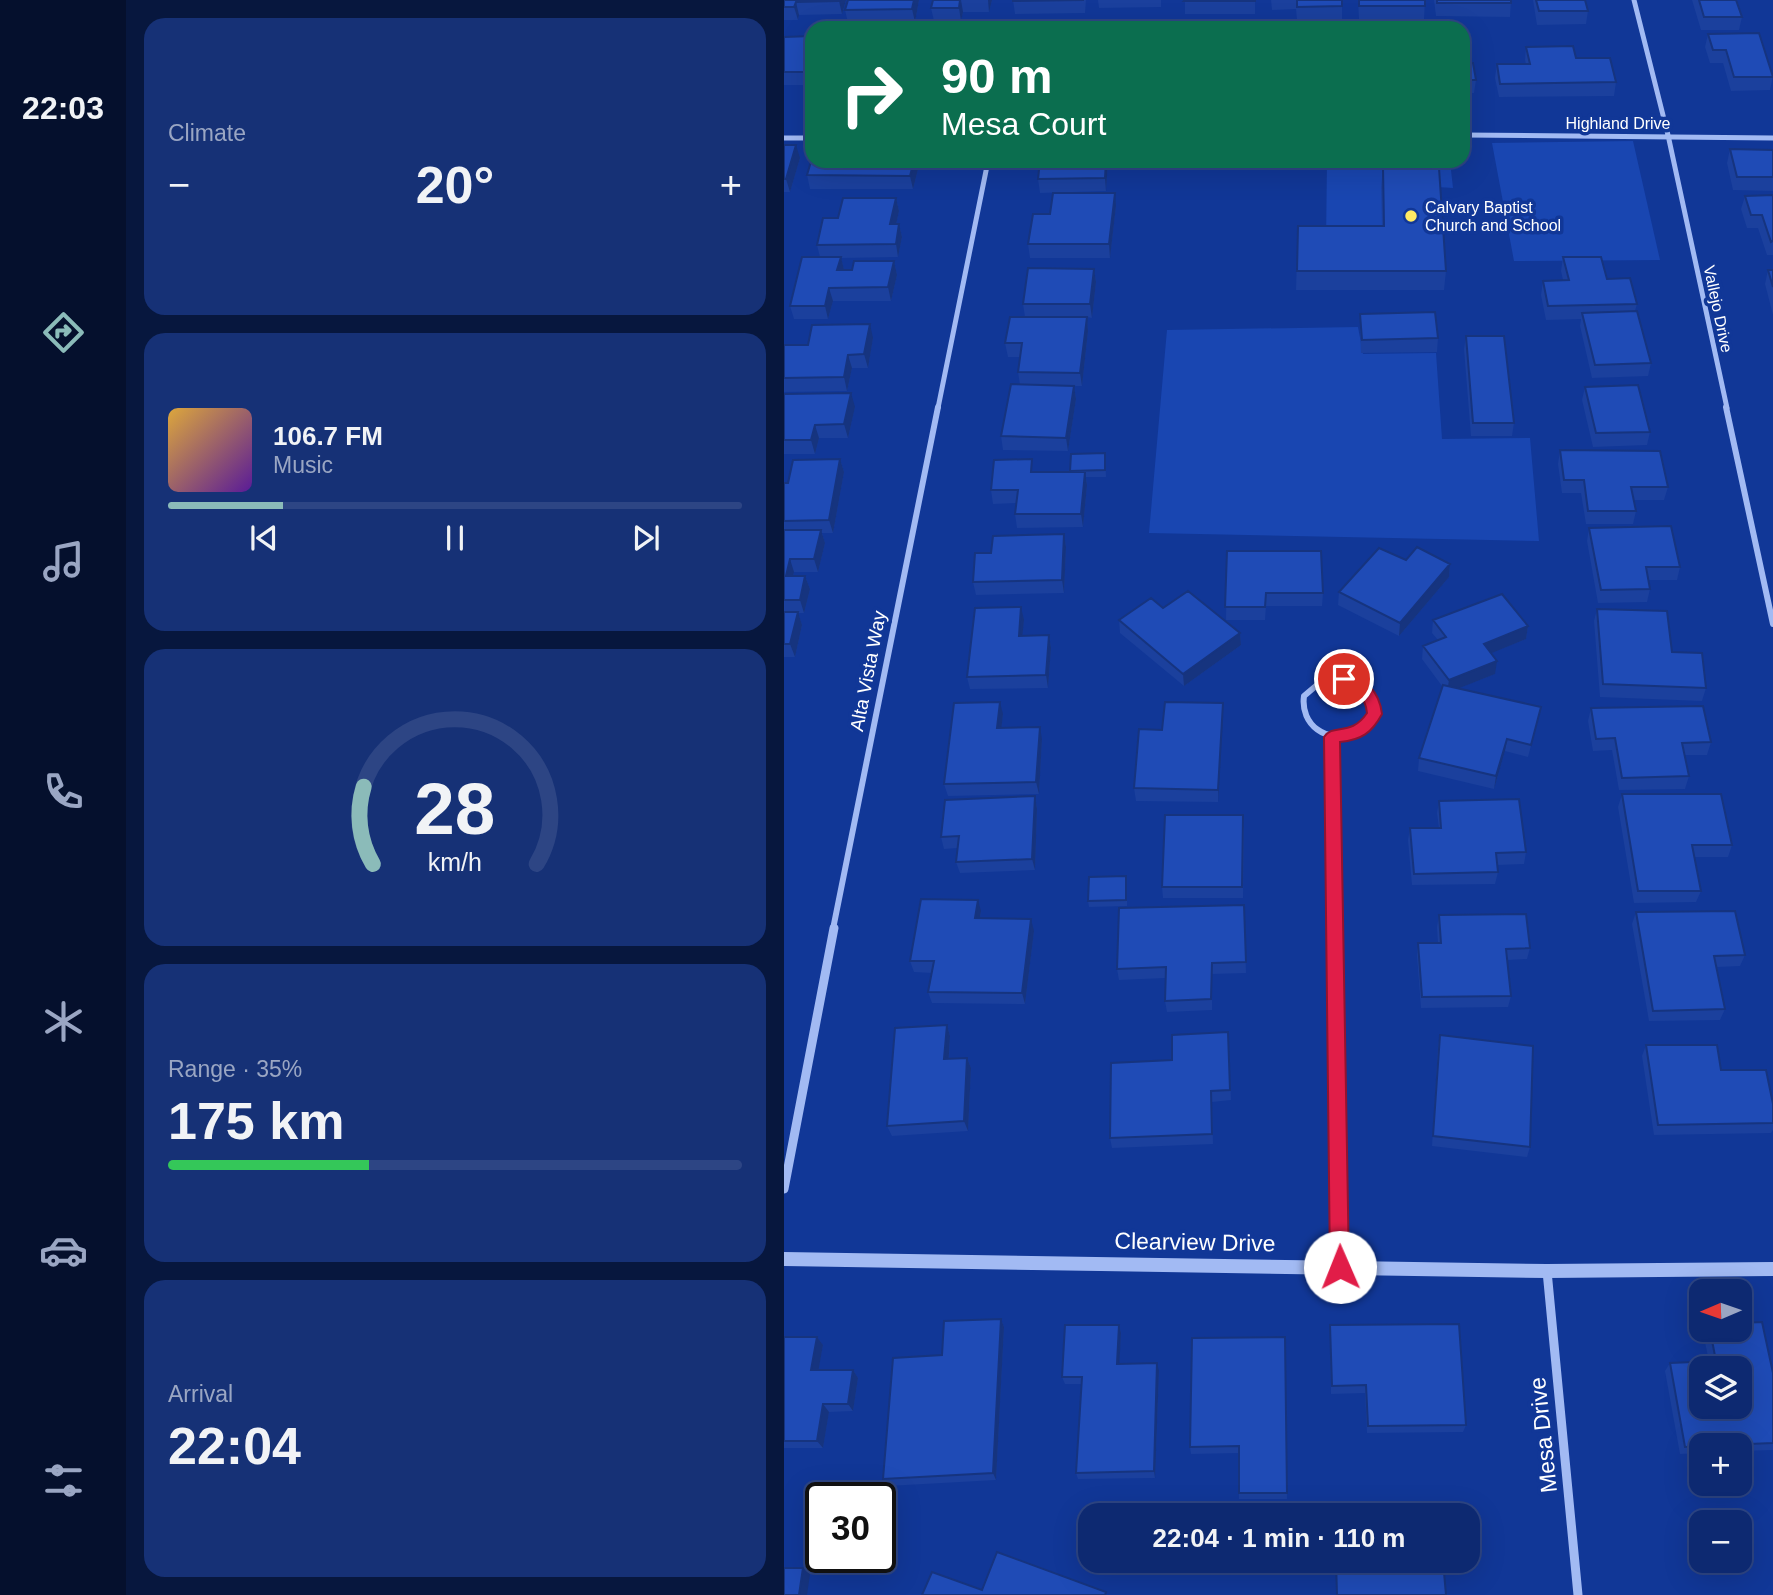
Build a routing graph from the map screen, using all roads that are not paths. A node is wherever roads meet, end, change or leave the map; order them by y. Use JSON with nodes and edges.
{"nodes":[{"id":1,"x":1634,"y":0,"type":"edge"},
{"id":2,"x":1470,"y":135,"type":"edge"},
{"id":3,"x":1668,"y":135,"type":"junction"},
{"id":4,"x":784,"y":138,"type":"edge"},
{"id":5,"x":805,"y":138,"type":"edge"},
{"id":6,"x":1773,"y":138,"type":"edge"},
{"id":7,"x":987,"y":168,"type":"edge"},
{"id":8,"x":1773,"y":624,"type":"edge"},
{"id":9,"x":1332,"y":737,"type":"junction"},
{"id":10,"x":784,"y":1189,"type":"edge"},
{"id":11,"x":784,"y":1259,"type":"edge"},
{"id":12,"x":1340,"y":1267,"type":"junction"},
{"id":13,"x":1773,"y":1269,"type":"edge"},
{"id":14,"x":1547,"y":1271,"type":"junction"},
{"id":15,"x":1578,"y":1595,"type":"edge"}],
"edges":[{"from":1,"to":3,"type":"street","name":"Vallejo Drive"},
{"from":2,"to":3,"type":"street","name":"Highland Drive"},
{"from":3,"to":6,"type":"street","name":"Highland Drive"},
{"from":3,"to":8,"type":"street","name":"Vallejo Drive"},
{"from":4,"to":5,"type":"street"},
{"from":7,"to":10,"type":"street","name":"Alta Vista Way"},
{"from":9,"to":9,"type":"street"},
{"from":9,"to":12,"type":"street"},
{"from":11,"to":12,"type":"street","name":"Clearview Drive"},
{"from":12,"to":14,"type":"street","name":"Clearview Drive"},
{"from":13,"to":14,"type":"street","name":"Clearview Drive"},
{"from":14,"to":15,"type":"street","name":"Mesa Drive"}]}
